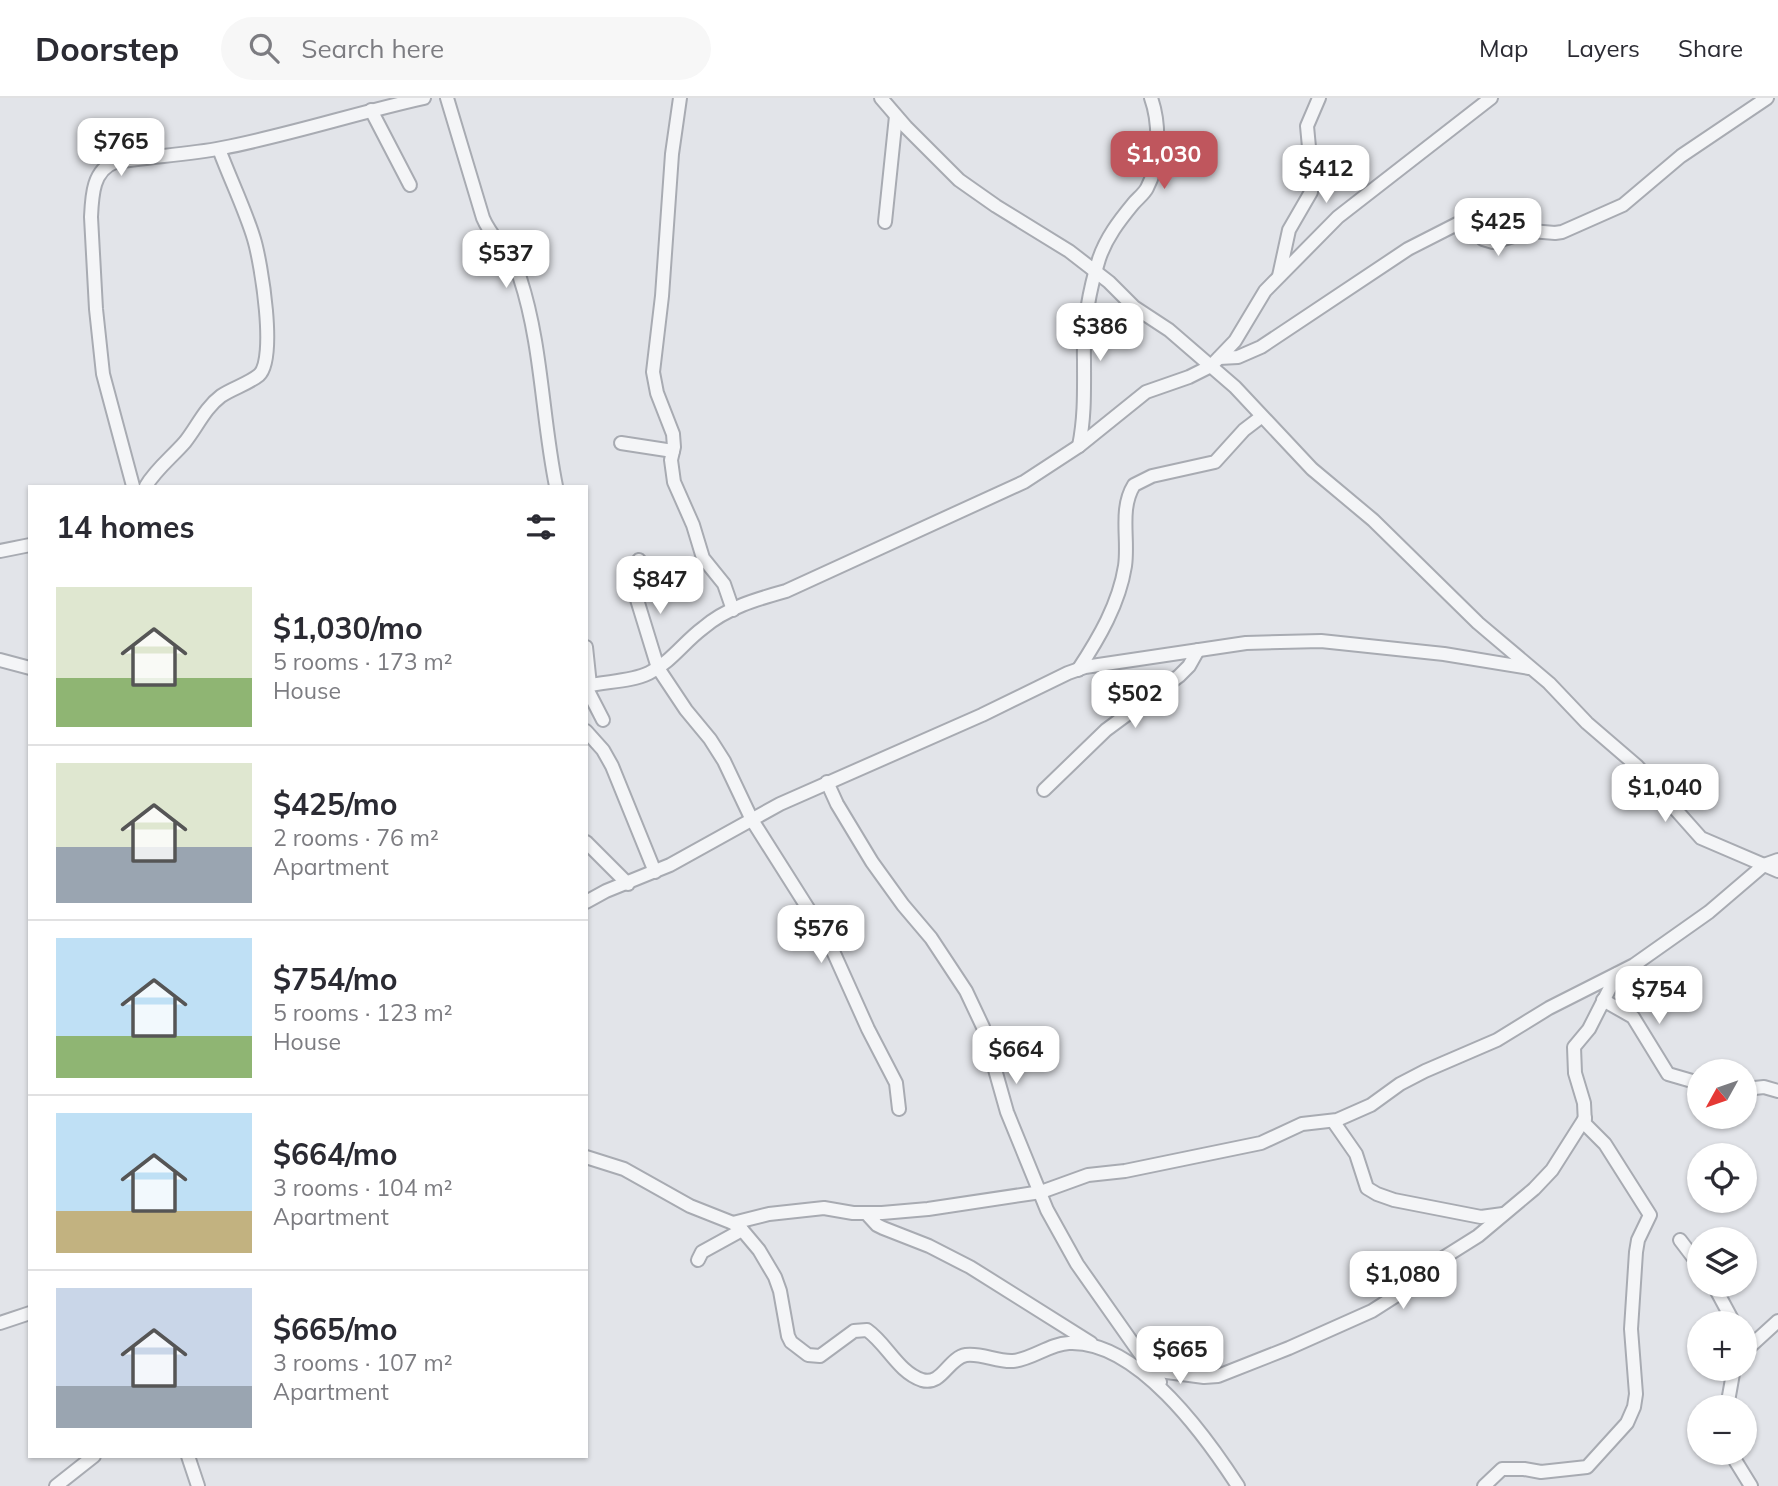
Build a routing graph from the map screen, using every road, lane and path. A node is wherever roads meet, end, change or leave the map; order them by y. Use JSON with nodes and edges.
{"nodes":[{"id":1,"x":425,"y":98,"type":"edge"},
{"id":2,"x":447,"y":98,"type":"edge"},
{"id":3,"x":680,"y":98,"type":"edge"},
{"id":4,"x":881,"y":98,"type":"edge"},
{"id":5,"x":1151,"y":98,"type":"edge"},
{"id":6,"x":1319,"y":98,"type":"edge"},
{"id":7,"x":1491,"y":98,"type":"edge"},
{"id":8,"x":1767,"y":98,"type":"edge"},
{"id":9,"x":371,"y":110,"type":"junction"},
{"id":10,"x":897,"y":116,"type":"junction"},
{"id":11,"x":219,"y":149,"type":"junction"},
{"id":12,"x":410,"y":185,"type":"dead end"},
{"id":13,"x":885,"y":222,"type":"dead end"},
{"id":14,"x":1096,"y":272,"type":"junction"},
{"id":15,"x":1279,"y":276,"type":"junction"},
{"id":16,"x":1215,"y":362,"type":"junction"},
{"id":17,"x":1261,"y":417,"type":"junction"},
{"id":18,"x":621,"y":443,"type":"dead end"},
{"id":19,"x":1079,"y":446,"type":"junction"},
{"id":20,"x":673,"y":451,"type":"junction"},
{"id":21,"x":133,"y":485,"type":"edge"},
{"id":22,"x":147,"y":485,"type":"edge"},
{"id":23,"x":556,"y":485,"type":"edge"},
{"id":24,"x":28,"y":545,"type":"edge"},
{"id":25,"x":0,"y":551,"type":"edge"},
{"id":26,"x":639,"y":561,"type":"dead end"},
{"id":27,"x":733,"y":610,"type":"junction"},
{"id":28,"x":1198,"y":650,"type":"junction"},
{"id":29,"x":0,"y":660,"type":"edge"},
{"id":30,"x":28,"y":667,"type":"edge"},
{"id":31,"x":658,"y":668,"type":"junction"},
{"id":32,"x":1529,"y":668,"type":"junction"},
{"id":33,"x":1077,"y":670,"type":"junction"},
{"id":34,"x":588,"y":686,"type":"edge"},
{"id":35,"x":603,"y":720,"type":"dead end"},
{"id":36,"x":588,"y":733,"type":"edge"},
{"id":37,"x":827,"y":782,"type":"junction"},
{"id":38,"x":1044,"y":790,"type":"dead end"},
{"id":39,"x":752,"y":820,"type":"junction"},
{"id":40,"x":588,"y":844,"type":"edge"},
{"id":41,"x":1778,"y":860,"type":"edge"},
{"id":42,"x":1764,"y":865,"type":"junction"},
{"id":43,"x":1778,"y":871,"type":"edge"},
{"id":44,"x":655,"y":872,"type":"junction"},
{"id":45,"x":628,"y":884,"type":"junction"},
{"id":46,"x":588,"y":901,"type":"edge"},
{"id":47,"x":1618,"y":974,"type":"junction"},
{"id":48,"x":1603,"y":1000,"type":"junction"},
{"id":49,"x":1687,"y":1080,"type":"edge"},
{"id":50,"x":1757,"y":1088,"type":"edge"},
{"id":51,"x":1778,"y":1091,"type":"edge"},
{"id":52,"x":899,"y":1109,"type":"dead end"},
{"id":53,"x":1585,"y":1118,"type":"junction"},
{"id":54,"x":1333,"y":1121,"type":"junction"},
{"id":55,"x":588,"y":1158,"type":"edge"},
{"id":56,"x":1041,"y":1192,"type":"junction"},
{"id":57,"x":866,"y":1213,"type":"junction"},
{"id":58,"x":1506,"y":1213,"type":"junction"},
{"id":59,"x":738,"y":1226,"type":"junction"},
{"id":60,"x":1681,"y":1240,"type":"dead end"},
{"id":61,"x":1687,"y":1248,"type":"edge"},
{"id":62,"x":698,"y":1260,"type":"dead end"},
{"id":63,"x":28,"y":1314,"type":"edge"},
{"id":64,"x":1778,"y":1321,"type":"edge"},
{"id":65,"x":0,"y":1323,"type":"edge"},
{"id":66,"x":1757,"y":1337,"type":"edge"},
{"id":67,"x":1095,"y":1346,"type":"junction"},
{"id":68,"x":1152,"y":1370,"type":"junction"},
{"id":69,"x":1176,"y":1406,"type":"junction"},
{"id":70,"x":91,"y":1458,"type":"edge"},
{"id":71,"x":189,"y":1458,"type":"edge"},
{"id":72,"x":1738,"y":1465,"type":"edge"},
{"id":73,"x":1496,"y":1480,"type":"edge"},
{"id":74,"x":56,"y":1486,"type":"edge"},
{"id":75,"x":198,"y":1486,"type":"edge"},
{"id":76,"x":1238,"y":1486,"type":"edge"},
{"id":77,"x":1484,"y":1486,"type":"edge"},
{"id":78,"x":1751,"y":1486,"type":"edge"}],
"edges":[{"from":1,"to":9,"type":"street"},
{"from":2,"to":23,"type":"street"},
{"from":3,"to":20,"type":"street"},
{"from":4,"to":10,"type":"street"},
{"from":5,"to":14,"type":"street"},
{"from":6,"to":15,"type":"street"},
{"from":7,"to":15,"type":"street"},
{"from":8,"to":16,"type":"street"},
{"from":9,"to":11,"type":"street"},
{"from":9,"to":12,"type":"street"},
{"from":10,"to":13,"type":"street"},
{"from":10,"to":14,"type":"street"},
{"from":11,"to":21,"type":"street"},
{"from":11,"to":22,"type":"street"},
{"from":14,"to":16,"type":"street"},
{"from":14,"to":19,"type":"street"},
{"from":15,"to":16,"type":"street"},
{"from":16,"to":17,"type":"street"},
{"from":16,"to":19,"type":"street"},
{"from":17,"to":32,"type":"street"},
{"from":17,"to":33,"type":"street"},
{"from":18,"to":20,"type":"street"},
{"from":19,"to":27,"type":"street"},
{"from":20,"to":27,"type":"street"},
{"from":24,"to":25,"type":"street"},
{"from":26,"to":31,"type":"street"},
{"from":27,"to":31,"type":"street"},
{"from":28,"to":32,"type":"street"},
{"from":28,"to":33,"type":"street"},
{"from":28,"to":38,"type":"street"},
{"from":29,"to":30,"type":"street"},
{"from":31,"to":34,"type":"street"},
{"from":31,"to":39,"type":"street"},
{"from":32,"to":42,"type":"street"},
{"from":33,"to":37,"type":"street"},
{"from":34,"to":35,"type":"street"},
{"from":36,"to":44,"type":"street"},
{"from":37,"to":39,"type":"street"},
{"from":37,"to":56,"type":"street"},
{"from":39,"to":44,"type":"street"},
{"from":39,"to":52,"type":"street"},
{"from":40,"to":45,"type":"street"},
{"from":41,"to":42,"type":"street"},
{"from":42,"to":43,"type":"street"},
{"from":42,"to":47,"type":"street"},
{"from":44,"to":45,"type":"street"},
{"from":45,"to":46,"type":"street"},
{"from":47,"to":48,"type":"street"},
{"from":47,"to":54,"type":"street"},
{"from":48,"to":49,"type":"street"},
{"from":48,"to":53,"type":"street"},
{"from":50,"to":51,"type":"street"},
{"from":53,"to":58,"type":"street"},
{"from":53,"to":73,"type":"street"},
{"from":54,"to":56,"type":"street"},
{"from":54,"to":58,"type":"street"},
{"from":55,"to":59,"type":"street"},
{"from":56,"to":57,"type":"street"},
{"from":56,"to":68,"type":"street"},
{"from":57,"to":59,"type":"street"},
{"from":57,"to":67,"type":"street"},
{"from":58,"to":68,"type":"street"},
{"from":59,"to":62,"type":"street"},
{"from":59,"to":67,"type":"street"},
{"from":60,"to":61,"type":"street"},
{"from":63,"to":65,"type":"street"},
{"from":64,"to":66,"type":"street"},
{"from":67,"to":69,"type":"street"},
{"from":68,"to":69,"type":"street"},
{"from":69,"to":76,"type":"street"},
{"from":70,"to":74,"type":"street"},
{"from":71,"to":75,"type":"street"},
{"from":72,"to":78,"type":"street"},
{"from":73,"to":77,"type":"street"}]}
